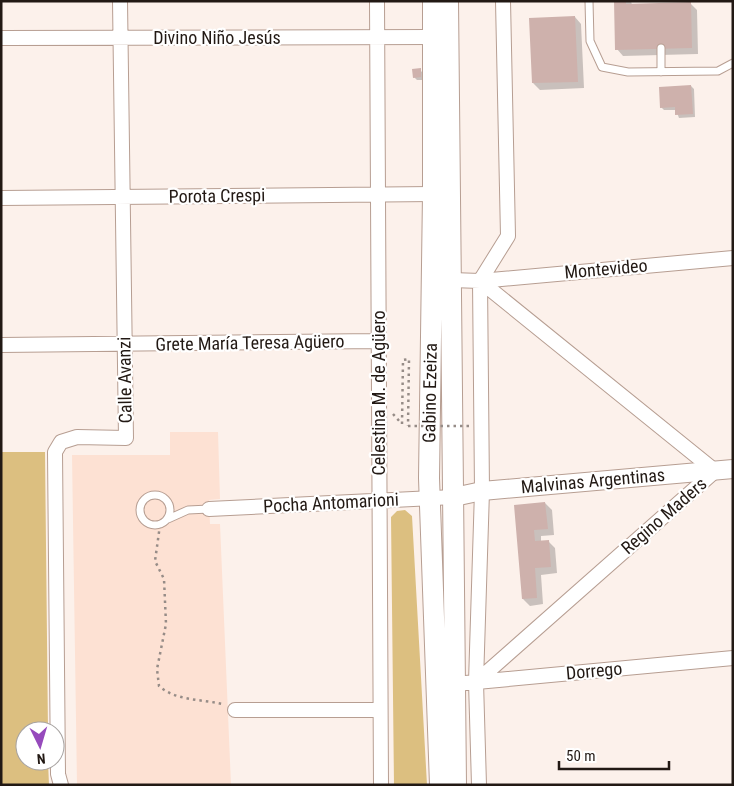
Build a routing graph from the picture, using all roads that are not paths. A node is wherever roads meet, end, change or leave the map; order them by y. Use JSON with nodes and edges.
{"nodes":[{"id":1,"x":120,"y":1,"type":"edge"},
{"id":2,"x":377,"y":1,"type":"edge"},
{"id":3,"x":433,"y":1,"type":"edge"},
{"id":4,"x":448,"y":1,"type":"edge"},
{"id":5,"x":503,"y":1,"type":"edge"},
{"id":6,"x":589,"y":1,"type":"edge"},
{"id":7,"x":377,"y":37,"type":"junction"},
{"id":8,"x":433,"y":37,"type":"junction"},
{"id":9,"x":1,"y":38,"type":"edge"},
{"id":10,"x":121,"y":38,"type":"junction"},
{"id":11,"x":661,"y":48,"type":"dead end"},
{"id":12,"x":733,"y":63,"type":"edge"},
{"id":13,"x":661,"y":72,"type":"junction"},
{"id":14,"x":378,"y":194,"type":"junction"},
{"id":15,"x":433,"y":194,"type":"junction"},
{"id":16,"x":123,"y":197,"type":"junction"},
{"id":17,"x":1,"y":198,"type":"edge"},
{"id":18,"x":733,"y":258,"type":"edge"},
{"id":19,"x":452,"y":280,"type":"junction"},
{"id":20,"x":480,"y":280,"type":"junction"},
{"id":21,"x":378,"y":342,"type":"junction"},
{"id":22,"x":125,"y":344,"type":"junction"},
{"id":23,"x":1,"y":345,"type":"edge"},
{"id":24,"x":733,"y":469,"type":"edge"},
{"id":25,"x":715,"y":471,"type":"junction"},
{"id":26,"x":482,"y":491,"type":"junction"},
{"id":27,"x":454,"y":497,"type":"junction"},
{"id":28,"x":429,"y":498,"type":"junction"},
{"id":29,"x":379,"y":501,"type":"junction"},
{"id":30,"x":168,"y":502,"type":"junction"},
{"id":31,"x":209,"y":509,"type":"joint"},
{"id":32,"x":188,"y":510,"type":"junction"},
{"id":33,"x":167,"y":519,"type":"junction"},
{"id":34,"x":733,"y":658,"type":"edge"},
{"id":35,"x":476,"y":682,"type":"junction"},
{"id":36,"x":455,"y":684,"type":"junction"},
{"id":37,"x":235,"y":710,"type":"road end"},
{"id":38,"x":380,"y":710,"type":"junction"},
{"id":39,"x":61,"y":785,"type":"edge"},
{"id":40,"x":381,"y":785,"type":"edge"},
{"id":41,"x":440,"y":785,"type":"edge"},
{"id":42,"x":456,"y":785,"type":"edge"},
{"id":43,"x":479,"y":785,"type":"edge"}],
"edges":[{"from":1,"to":10,"type":"street","name":"Calle Avanzi"},
{"from":2,"to":7,"type":"street","name":"Celestina M. de Agüero"},
{"from":3,"to":8,"type":"main road","name":"Gabino Ezeiza"},
{"from":4,"to":19,"type":"main road","name":"Gabino Ezeiza"},
{"from":5,"to":20,"type":"street"},
{"from":6,"to":13,"type":"lane"},
{"from":7,"to":8,"type":"street","name":"Divino Niño Jesús"},
{"from":7,"to":10,"type":"street","name":"Divino Niño Jesús"},
{"from":7,"to":14,"type":"street","name":"Celestina M. de Agüero"},
{"from":8,"to":15,"type":"main road","name":"Gabino Ezeiza"},
{"from":9,"to":10,"type":"street","name":"Divino Niño Jesús"},
{"from":10,"to":16,"type":"street","name":"Calle Avanzi"},
{"from":11,"to":13,"type":"lane"},
{"from":12,"to":13,"type":"lane"},
{"from":14,"to":15,"type":"street","name":"Porota Crespi"},
{"from":14,"to":16,"type":"street","name":"Porota Crespi"},
{"from":14,"to":21,"type":"street","name":"Celestina M. de Agüero"},
{"from":15,"to":28,"type":"main road","name":"Gabino Ezeiza"},
{"from":16,"to":17,"type":"street","name":"Porota Crespi"},
{"from":16,"to":22,"type":"street","name":"Calle Avanzi"},
{"from":18,"to":20,"type":"street","name":"Montevideo"},
{"from":19,"to":20,"type":"street","name":"Montevideo"},
{"from":19,"to":27,"type":"main road","name":"Gabino Ezeiza"},
{"from":20,"to":25,"type":"street","name":"Regino Maders"},
{"from":20,"to":26,"type":"street"},
{"from":21,"to":22,"type":"street","name":"Grete María Teresa Agüero"},
{"from":21,"to":29,"type":"street","name":"Celestina M. de Agüero"},
{"from":22,"to":23,"type":"street","name":"Grete María Teresa Agüero"},
{"from":22,"to":39,"type":"street","name":"Calle Avanzi"},
{"from":24,"to":25,"type":"street","name":"Malvinas Argentinas"},
{"from":25,"to":26,"type":"street","name":"Malvinas Argentinas"},
{"from":25,"to":35,"type":"street","name":"Regino Maders"},
{"from":26,"to":27,"type":"street","name":"Malvinas Argentinas"},
{"from":26,"to":35,"type":"street"},
{"from":27,"to":28,"type":"street","name":"Pocha Antomarioni"},
{"from":27,"to":36,"type":"main road","name":"Gabino Ezeiza"},
{"from":28,"to":29,"type":"street","name":"Pocha Antomarioni"},
{"from":28,"to":41,"type":"main road","name":"Gabino Ezeiza"},
{"from":29,"to":31,"type":"street","name":"Pocha Antomarioni"},
{"from":29,"to":38,"type":"street","name":"Celestina M. de Agüero"},
{"from":30,"to":32,"type":"lane"},
{"from":30,"to":33,"type":"lane"},
{"from":30,"to":33,"type":"lane"},
{"from":31,"to":32,"type":"lane"},
{"from":32,"to":33,"type":"lane"},
{"from":34,"to":35,"type":"street","name":"Dorrego"},
{"from":35,"to":36,"type":"street","name":"Dorrego"},
{"from":35,"to":43,"type":"street"},
{"from":36,"to":42,"type":"main road","name":"Gabino Ezeiza"},
{"from":37,"to":38,"type":"street"},
{"from":38,"to":40,"type":"street","name":"Celestina M. de Agüero"}]}
